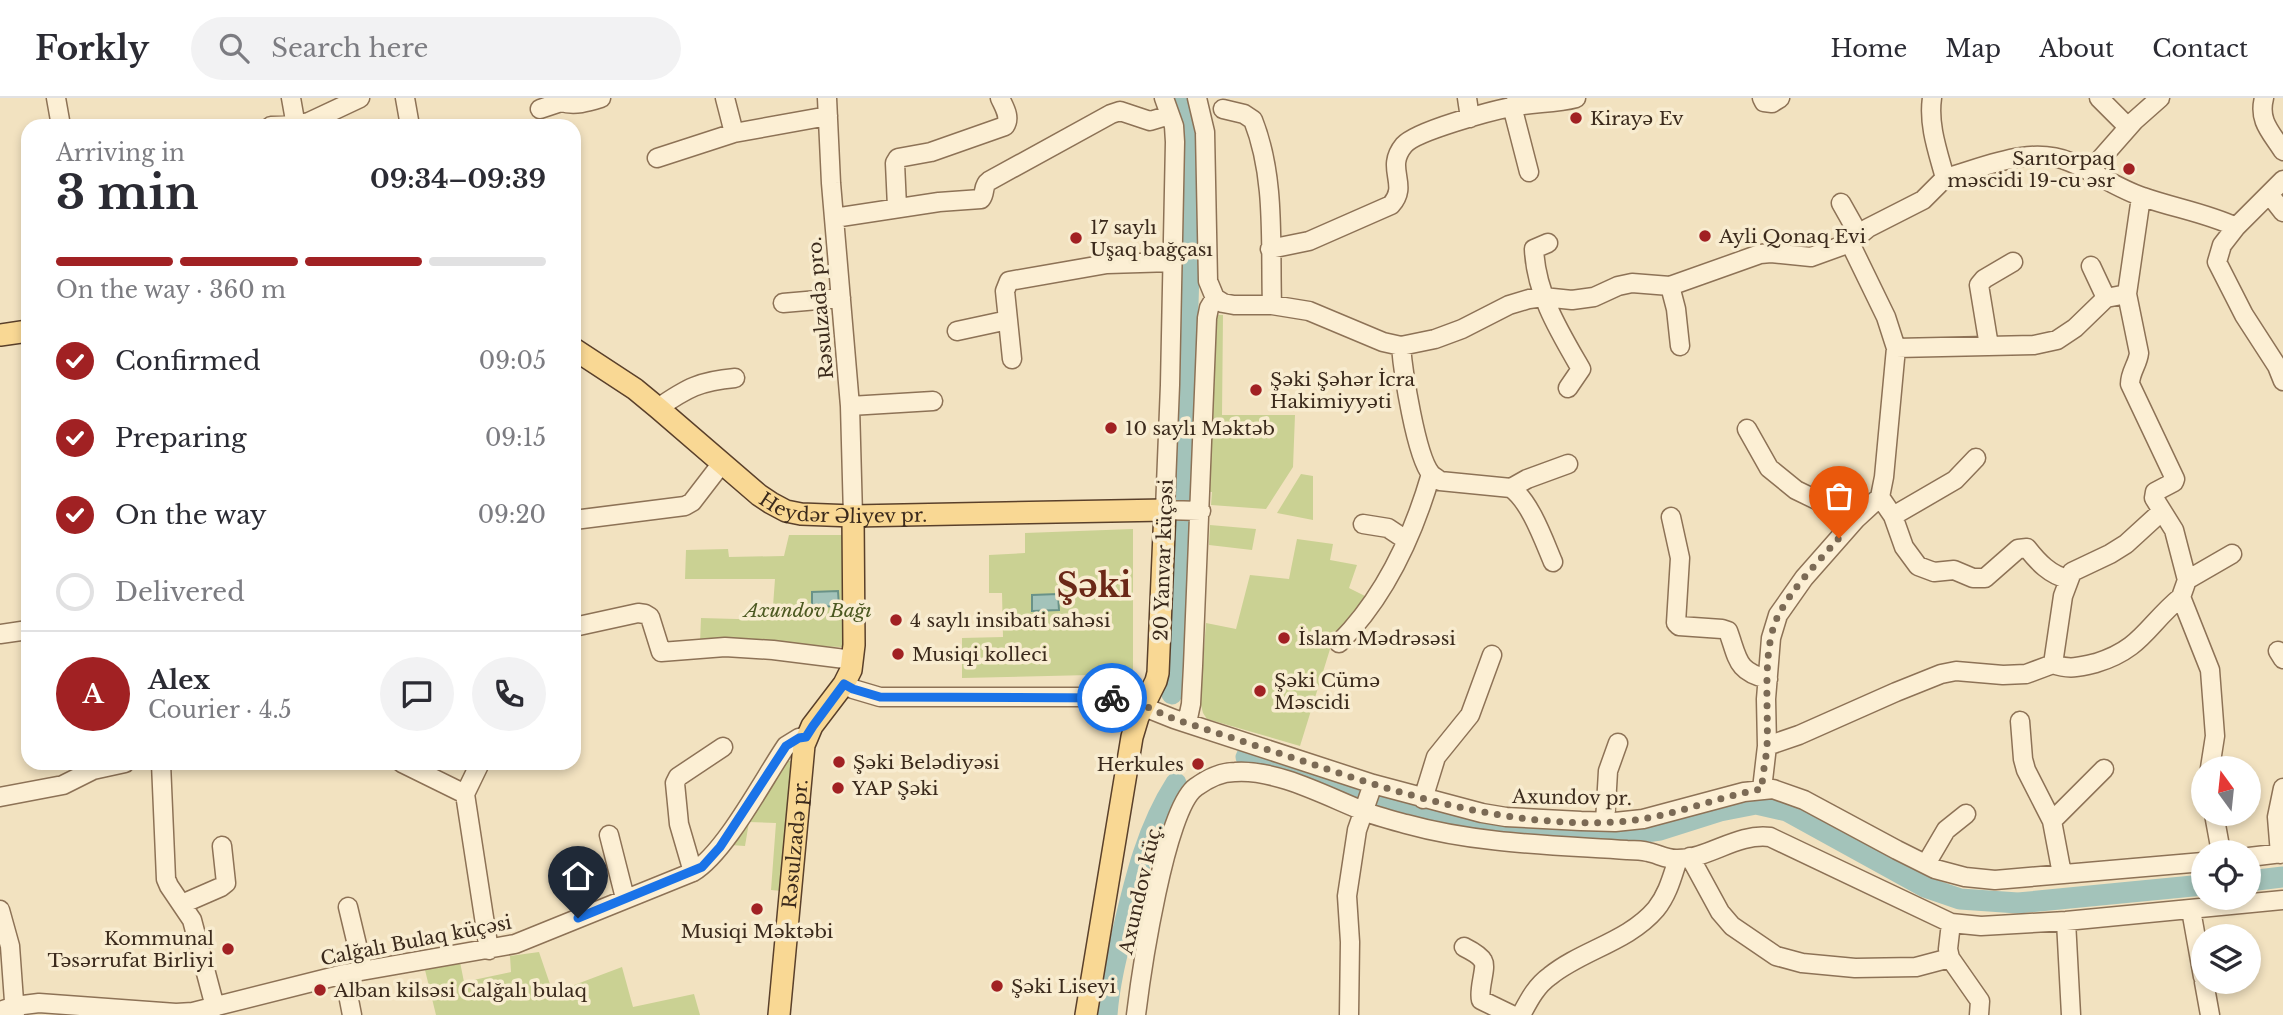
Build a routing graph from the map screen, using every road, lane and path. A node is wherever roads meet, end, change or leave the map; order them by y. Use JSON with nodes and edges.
{"nodes":[{"id":1,"x":56,"y":98,"type":"edge"},
{"id":2,"x":290,"y":98,"type":"edge"},
{"id":3,"x":360,"y":98,"type":"edge"},
{"id":4,"x":405,"y":98,"type":"edge"},
{"id":5,"x":601,"y":98,"type":"edge"},
{"id":6,"x":725,"y":98,"type":"edge"},
{"id":7,"x":1000,"y":98,"type":"edge"},
{"id":8,"x":1164,"y":98,"type":"edge"},
{"id":9,"x":1197,"y":98,"type":"edge"},
{"id":10,"x":1467,"y":98,"type":"edge"},
{"id":11,"x":1576,"y":98,"type":"edge"},
{"id":12,"x":1762,"y":98,"type":"edge"},
{"id":13,"x":1780,"y":98,"type":"edge"},
{"id":14,"x":1932,"y":98,"type":"edge"},
{"id":15,"x":2099,"y":98,"type":"edge"},
{"id":16,"x":2160,"y":98,"type":"edge"},
{"id":17,"x":2264,"y":98,"type":"edge"},
{"id":18,"x":560,"y":100,"type":"edge"},
{"id":19,"x":342,"y":102,"type":"edge"},
{"id":20,"x":1224,"y":103,"type":"edge"},
{"id":21,"x":1120,"y":105,"type":"edge"},
{"id":22,"x":1512,"y":106,"type":"junction"},
{"id":23,"x":827,"y":107,"type":"edge"},
{"id":24,"x":540,"y":109,"type":"dead end"},
{"id":25,"x":1203,"y":118,"type":"junction"},
{"id":26,"x":1470,"y":118,"type":"junction"},
{"id":27,"x":60,"y":119,"type":"edge"},
{"id":28,"x":295,"y":119,"type":"edge"},
{"id":29,"x":315,"y":119,"type":"edge"},
{"id":30,"x":409,"y":119,"type":"edge"},
{"id":31,"x":1172,"y":121,"type":"junction"},
{"id":32,"x":2128,"y":127,"type":"junction"},
{"id":33,"x":734,"y":133,"type":"junction"},
{"id":34,"x":2283,"y":150,"type":"edge"},
{"id":35,"x":657,"y":158,"type":"dead end"},
{"id":36,"x":2090,"y":171,"type":"junction"},
{"id":37,"x":1528,"y":172,"type":"dead end"},
{"id":38,"x":1945,"y":178,"type":"junction"},
{"id":39,"x":2283,"y":180,"type":"edge"},
{"id":40,"x":2269,"y":194,"type":"junction"},
{"id":41,"x":2141,"y":197,"type":"junction"},
{"id":42,"x":1841,"y":202,"type":"dead end"},
{"id":43,"x":897,"y":207,"type":"junction"},
{"id":44,"x":2283,"y":212,"type":"edge"},
{"id":45,"x":834,"y":218,"type":"junction"},
{"id":46,"x":2236,"y":227,"type":"junction"},
{"id":47,"x":1855,"y":239,"type":"junction"},
{"id":48,"x":1548,"y":243,"type":"dead end"},
{"id":49,"x":1270,"y":249,"type":"junction"},
{"id":50,"x":1173,"y":262,"type":"junction"},
{"id":51,"x":2013,"y":262,"type":"dead end"},
{"id":52,"x":2091,"y":266,"type":"dead end"},
{"id":53,"x":1670,"y":286,"type":"junction"},
{"id":54,"x":2127,"y":294,"type":"junction"},
{"id":55,"x":1543,"y":297,"type":"junction"},
{"id":56,"x":841,"y":298,"type":"junction"},
{"id":57,"x":1215,"y":298,"type":"junction"},
{"id":58,"x":2106,"y":298,"type":"junction"},
{"id":59,"x":783,"y":303,"type":"dead end"},
{"id":60,"x":1272,"y":305,"type":"junction"},
{"id":61,"x":1008,"y":320,"type":"junction"},
{"id":62,"x":957,"y":331,"type":"dead end"},
{"id":63,"x":21,"y":332,"type":"edge"},
{"id":64,"x":0,"y":335,"type":"edge"},
{"id":65,"x":1401,"y":346,"type":"junction"},
{"id":66,"x":1680,"y":346,"type":"dead end"},
{"id":67,"x":1989,"y":346,"type":"junction"},
{"id":68,"x":1896,"y":348,"type":"junction"},
{"id":69,"x":581,"y":354,"type":"edge"},
{"id":70,"x":1012,"y":359,"type":"dead end"},
{"id":71,"x":735,"y":378,"type":"dead end"},
{"id":72,"x":2283,"y":381,"type":"edge"},
{"id":73,"x":1568,"y":388,"type":"dead end"},
{"id":74,"x":933,"y":401,"type":"dead end"},
{"id":75,"x":850,"y":406,"type":"junction"},
{"id":76,"x":658,"y":408,"type":"junction"},
{"id":77,"x":1746,"y":429,"type":"dead end"},
{"id":78,"x":1976,"y":458,"type":"dead end"},
{"id":79,"x":722,"y":463,"type":"junction"},
{"id":80,"x":1568,"y":464,"type":"dead end"},
{"id":81,"x":1431,"y":474,"type":"junction"},
{"id":82,"x":1511,"y":488,"type":"junction"},
{"id":83,"x":1880,"y":497,"type":"junction"},
{"id":84,"x":1183,"y":510,"type":"junction"},
{"id":85,"x":2161,"y":512,"type":"junction"},
{"id":86,"x":853,"y":516,"type":"junction"},
{"id":87,"x":1893,"y":516,"type":"junction"},
{"id":88,"x":1671,"y":517,"type":"dead end"},
{"id":89,"x":581,"y":519,"type":"edge"},
{"id":90,"x":1856,"y":519,"type":"junction"},
{"id":91,"x":1363,"y":524,"type":"dead end"},
{"id":92,"x":1406,"y":540,"type":"junction"},
{"id":93,"x":2232,"y":554,"type":"dead end"},
{"id":94,"x":1553,"y":562,"type":"dead end"},
{"id":95,"x":2068,"y":579,"type":"junction"},
{"id":96,"x":2184,"y":588,"type":"junction"},
{"id":97,"x":581,"y":625,"type":"edge"},
{"id":98,"x":21,"y":630,"type":"edge"},
{"id":99,"x":0,"y":634,"type":"edge"},
{"id":100,"x":1339,"y":643,"type":"dead end"},
{"id":101,"x":1492,"y":655,"type":"dead end"},
{"id":102,"x":853,"y":660,"type":"junction"},
{"id":103,"x":2053,"y":664,"type":"junction"},
{"id":104,"x":1768,"y":679,"type":"junction"},
{"id":105,"x":844,"y":684,"type":"junction"},
{"id":106,"x":1143,"y":705,"type":"junction"},
{"id":107,"x":2020,"y":722,"type":"dead end"},
{"id":108,"x":1187,"y":723,"type":"junction"},
{"id":109,"x":806,"y":737,"type":"junction"},
{"id":110,"x":1618,"y":743,"type":"dead end"},
{"id":111,"x":1767,"y":746,"type":"junction"},
{"id":112,"x":723,"y":747,"type":"dead end"},
{"id":113,"x":2212,"y":756,"type":"edge"},
{"id":114,"x":2104,"y":769,"type":"dead end"},
{"id":115,"x":93,"y":770,"type":"edge"},
{"id":116,"x":161,"y":770,"type":"edge"},
{"id":117,"x":421,"y":770,"type":"edge"},
{"id":118,"x":477,"y":770,"type":"edge"},
{"id":119,"x":2283,"y":788,"type":"edge"},
{"id":120,"x":1762,"y":789,"type":"junction"},
{"id":121,"x":465,"y":794,"type":"junction"},
{"id":122,"x":0,"y":797,"type":"edge"},
{"id":123,"x":1369,"y":797,"type":"junction"},
{"id":124,"x":1423,"y":799,"type":"junction"},
{"id":125,"x":1966,"y":814,"type":"dead end"},
{"id":126,"x":1643,"y":820,"type":"junction"},
{"id":127,"x":2052,"y":821,"type":"junction"},
{"id":128,"x":1605,"y":822,"type":"junction"},
{"id":129,"x":609,"y":835,"type":"dead end"},
{"id":130,"x":222,"y":846,"type":"dead end"},
{"id":131,"x":1647,"y":847,"type":"junction"},
{"id":132,"x":2281,"y":854,"type":"edge"},
{"id":133,"x":2261,"y":856,"type":"edge"},
{"id":134,"x":1684,"y":858,"type":"junction"},
{"id":135,"x":2191,"y":863,"type":"edge"},
{"id":136,"x":1926,"y":864,"type":"junction"},
{"id":137,"x":693,"y":872,"type":"junction"},
{"id":138,"x":2062,"y":874,"type":"junction"},
{"id":139,"x":625,"y":898,"type":"junction"},
{"id":140,"x":2283,"y":900,"type":"edge"},
{"id":141,"x":2261,"y":902,"type":"edge"},
{"id":142,"x":182,"y":904,"type":"junction"},
{"id":143,"x":348,"y":907,"type":"dead end"},
{"id":144,"x":0,"y":910,"type":"edge"},
{"id":145,"x":2191,"y":910,"type":"joint"},
{"id":146,"x":2066,"y":921,"type":"junction"},
{"id":147,"x":1951,"y":923,"type":"junction"},
{"id":148,"x":2194,"y":924,"type":"edge"},
{"id":149,"x":1464,"y":947,"type":"dead end"},
{"id":150,"x":489,"y":950,"type":"junction"},
{"id":151,"x":1950,"y":958,"type":"junction"},
{"id":152,"x":363,"y":970,"type":"junction"},
{"id":153,"x":344,"y":974,"type":"junction"},
{"id":154,"x":2206,"y":994,"type":"edge"},
{"id":155,"x":215,"y":1007,"type":"junction"},
{"id":156,"x":10,"y":1011,"type":"edge"},
{"id":157,"x":352,"y":1015,"type":"edge"},
{"id":158,"x":779,"y":1015,"type":"edge"},
{"id":159,"x":1086,"y":1015,"type":"edge"},
{"id":160,"x":1136,"y":1015,"type":"edge"},
{"id":161,"x":1349,"y":1015,"type":"edge"},
{"id":162,"x":1512,"y":1015,"type":"edge"},
{"id":163,"x":1521,"y":1015,"type":"edge"},
{"id":164,"x":1979,"y":1015,"type":"edge"},
{"id":165,"x":2071,"y":1015,"type":"edge"},
{"id":166,"x":2210,"y":1015,"type":"edge"}],
"edges":[{"from":1,"to":27,"type":"street"},
{"from":2,"to":28,"type":"street"},
{"from":3,"to":19,"type":"street"},
{"from":4,"to":30,"type":"street"},
{"from":5,"to":18,"type":"street"},
{"from":6,"to":33,"type":"street"},
{"from":7,"to":43,"type":"street"},
{"from":8,"to":31,"type":"street","name":"20 Yanvar küçəsi"},
{"from":9,"to":25,"type":"street"},
{"from":10,"to":26,"type":"street"},
{"from":11,"to":22,"type":"street"},
{"from":12,"to":13,"type":"street"},
{"from":14,"to":38,"type":"street"},
{"from":15,"to":32,"type":"street"},
{"from":16,"to":32,"type":"street"},
{"from":17,"to":34,"type":"street"},
{"from":18,"to":24,"type":"street"},
{"from":19,"to":29,"type":"street"},
{"from":20,"to":25,"type":"street"},
{"from":20,"to":49,"type":"street"},
{"from":21,"to":31,"type":"street"},
{"from":21,"to":43,"type":"street"},
{"from":22,"to":26,"type":"street"},
{"from":22,"to":37,"type":"street"},
{"from":23,"to":33,"type":"street"},
{"from":23,"to":45,"type":"street","name":"Rəsulzadə pro."},
{"from":25,"to":31,"type":"street"},
{"from":25,"to":57,"type":"street"},
{"from":26,"to":49,"type":"street"},
{"from":31,"to":50,"type":"street","name":"20 Yanvar küçəsi"},
{"from":32,"to":36,"type":"street"},
{"from":33,"to":35,"type":"street"},
{"from":36,"to":38,"type":"street"},
{"from":36,"to":41,"type":"street"},
{"from":38,"to":47,"type":"street"},
{"from":39,"to":40,"type":"street"},
{"from":40,"to":44,"type":"street"},
{"from":40,"to":46,"type":"street"},
{"from":41,"to":46,"type":"street"},
{"from":41,"to":54,"type":"street"},
{"from":42,"to":47,"type":"street"},
{"from":43,"to":45,"type":"street"},
{"from":45,"to":56,"type":"street","name":"Rəsulzadə pro."},
{"from":46,"to":72,"type":"street"},
{"from":47,"to":53,"type":"street"},
{"from":47,"to":68,"type":"street"},
{"from":48,"to":55,"type":"street"},
{"from":49,"to":60,"type":"street"},
{"from":50,"to":61,"type":"street"},
{"from":50,"to":84,"type":"street","name":"20 Yanvar küçəsi"},
{"from":51,"to":67,"type":"street"},
{"from":52,"to":58,"type":"street"},
{"from":53,"to":55,"type":"street"},
{"from":53,"to":66,"type":"street"},
{"from":54,"to":58,"type":"street"},
{"from":54,"to":85,"type":"street"},
{"from":55,"to":65,"type":"street"},
{"from":55,"to":73,"type":"street"},
{"from":56,"to":59,"type":"street"},
{"from":56,"to":75,"type":"street","name":"Rəsulzadə pro."},
{"from":57,"to":60,"type":"street"},
{"from":57,"to":84,"type":"street"},
{"from":58,"to":67,"type":"street"},
{"from":60,"to":65,"type":"street"},
{"from":61,"to":62,"type":"street"},
{"from":61,"to":70,"type":"street"},
{"from":63,"to":64,"type":"main road"},
{"from":65,"to":81,"type":"street"},
{"from":67,"to":68,"type":"street"},
{"from":68,"to":83,"type":"street"},
{"from":69,"to":76,"type":"main road","name":"Heydər Əliyev pr."},
{"from":71,"to":76,"type":"street"},
{"from":74,"to":75,"type":"street"},
{"from":75,"to":86,"type":"street","name":"Rəsulzadə pro."},
{"from":76,"to":79,"type":"main road","name":"Heydər Əliyev pr."},
{"from":77,"to":90,"type":"street"},
{"from":78,"to":87,"type":"street"},
{"from":79,"to":86,"type":"main road","name":"Heydər Əliyev pr."},
{"from":79,"to":89,"type":"street"},
{"from":80,"to":82,"type":"street"},
{"from":81,"to":82,"type":"street"},
{"from":81,"to":92,"type":"street"},
{"from":82,"to":94,"type":"street"},
{"from":83,"to":87,"type":"street"},
{"from":83,"to":90,"type":"street"},
{"from":84,"to":86,"type":"main road","name":"Heydər Əliyev pr."},
{"from":84,"to":106,"type":"main road","name":"20 Yanvar küçəsi"},
{"from":84,"to":108,"type":"street"},
{"from":85,"to":95,"type":"street"},
{"from":85,"to":96,"type":"street"},
{"from":86,"to":102,"type":"main road"},
{"from":87,"to":95,"type":"street"},
{"from":88,"to":104,"type":"street"},
{"from":90,"to":104,"type":"street"},
{"from":91,"to":92,"type":"street"},
{"from":92,"to":100,"type":"street"},
{"from":93,"to":96,"type":"street"},
{"from":95,"to":103,"type":"street"},
{"from":96,"to":103,"type":"street"},
{"from":96,"to":113,"type":"street"},
{"from":97,"to":102,"type":"street"},
{"from":98,"to":99,"type":"street"},
{"from":101,"to":124,"type":"street"},
{"from":102,"to":105,"type":"main road","name":"Rəsulzadə pr."},
{"from":103,"to":111,"type":"street"},
{"from":104,"to":111,"type":"street"},
{"from":105,"to":106,"type":"street"},
{"from":105,"to":109,"type":"main road","name":"Rəsulzadə pr."},
{"from":106,"to":108,"type":"street","name":"Axundov pr."},
{"from":106,"to":159,"type":"main road","name":"20 Yanvar küçəsi"},
{"from":107,"to":127,"type":"street"},
{"from":108,"to":123,"type":"street","name":"Axundov pr."},
{"from":109,"to":137,"type":"street","name":"Calğalı Bulaq küçəsi"},
{"from":109,"to":158,"type":"main road","name":"Rəsulzadə pr."},
{"from":110,"to":128,"type":"street"},
{"from":111,"to":120,"type":"street"},
{"from":112,"to":137,"type":"street"},
{"from":114,"to":127,"type":"street"},
{"from":115,"to":122,"type":"street"},
{"from":116,"to":142,"type":"street"},
{"from":117,"to":121,"type":"street"},
{"from":118,"to":121,"type":"street"},
{"from":119,"to":132,"type":"street"},
{"from":120,"to":126,"type":"street","name":"Axundov pr."},
{"from":120,"to":136,"type":"street","name":"Axundov pr."},
{"from":121,"to":150,"type":"street"},
{"from":123,"to":124,"type":"street","name":"Axundov pr."},
{"from":123,"to":131,"type":"street"},
{"from":123,"to":160,"type":"street","name":"Axundov küç."},
{"from":123,"to":161,"type":"street"},
{"from":124,"to":128,"type":"street","name":"Axundov pr."},
{"from":125,"to":136,"type":"street"},
{"from":126,"to":128,"type":"street","name":"Axundov pr."},
{"from":126,"to":131,"type":"street"},
{"from":127,"to":138,"type":"street"},
{"from":129,"to":139,"type":"street"},
{"from":130,"to":142,"type":"street"},
{"from":131,"to":134,"type":"street"},
{"from":132,"to":133,"type":"street"},
{"from":134,"to":147,"type":"street"},
{"from":134,"to":151,"type":"street"},
{"from":134,"to":163,"type":"street"},
{"from":135,"to":138,"type":"street","name":"Axundov pr."},
{"from":136,"to":138,"type":"street","name":"Axundov pr."},
{"from":137,"to":139,"type":"street","name":"Calğalı Bulaq küçəsi"},
{"from":139,"to":150,"type":"street","name":"Calğalı Bulaq küçəsi"},
{"from":140,"to":141,"type":"street"},
{"from":142,"to":155,"type":"street"},
{"from":143,"to":152,"type":"street"},
{"from":144,"to":156,"type":"street"},
{"from":145,"to":146,"type":"street"},
{"from":145,"to":148,"type":"street"},
{"from":146,"to":147,"type":"street"},
{"from":146,"to":165,"type":"street"},
{"from":147,"to":151,"type":"street"},
{"from":149,"to":162,"type":"street"},
{"from":150,"to":152,"type":"street","name":"Calğalı Bulaq küçəsi"},
{"from":151,"to":164,"type":"street"},
{"from":152,"to":153,"type":"street","name":"Calğalı Bulaq küçəsi"},
{"from":153,"to":155,"type":"street","name":"Calğalı Bulaq küçəsi"},
{"from":153,"to":157,"type":"street"},
{"from":154,"to":166,"type":"street"},
{"from":155,"to":156,"type":"street","name":"Calğalı Bulaq küçəsi"}]}
